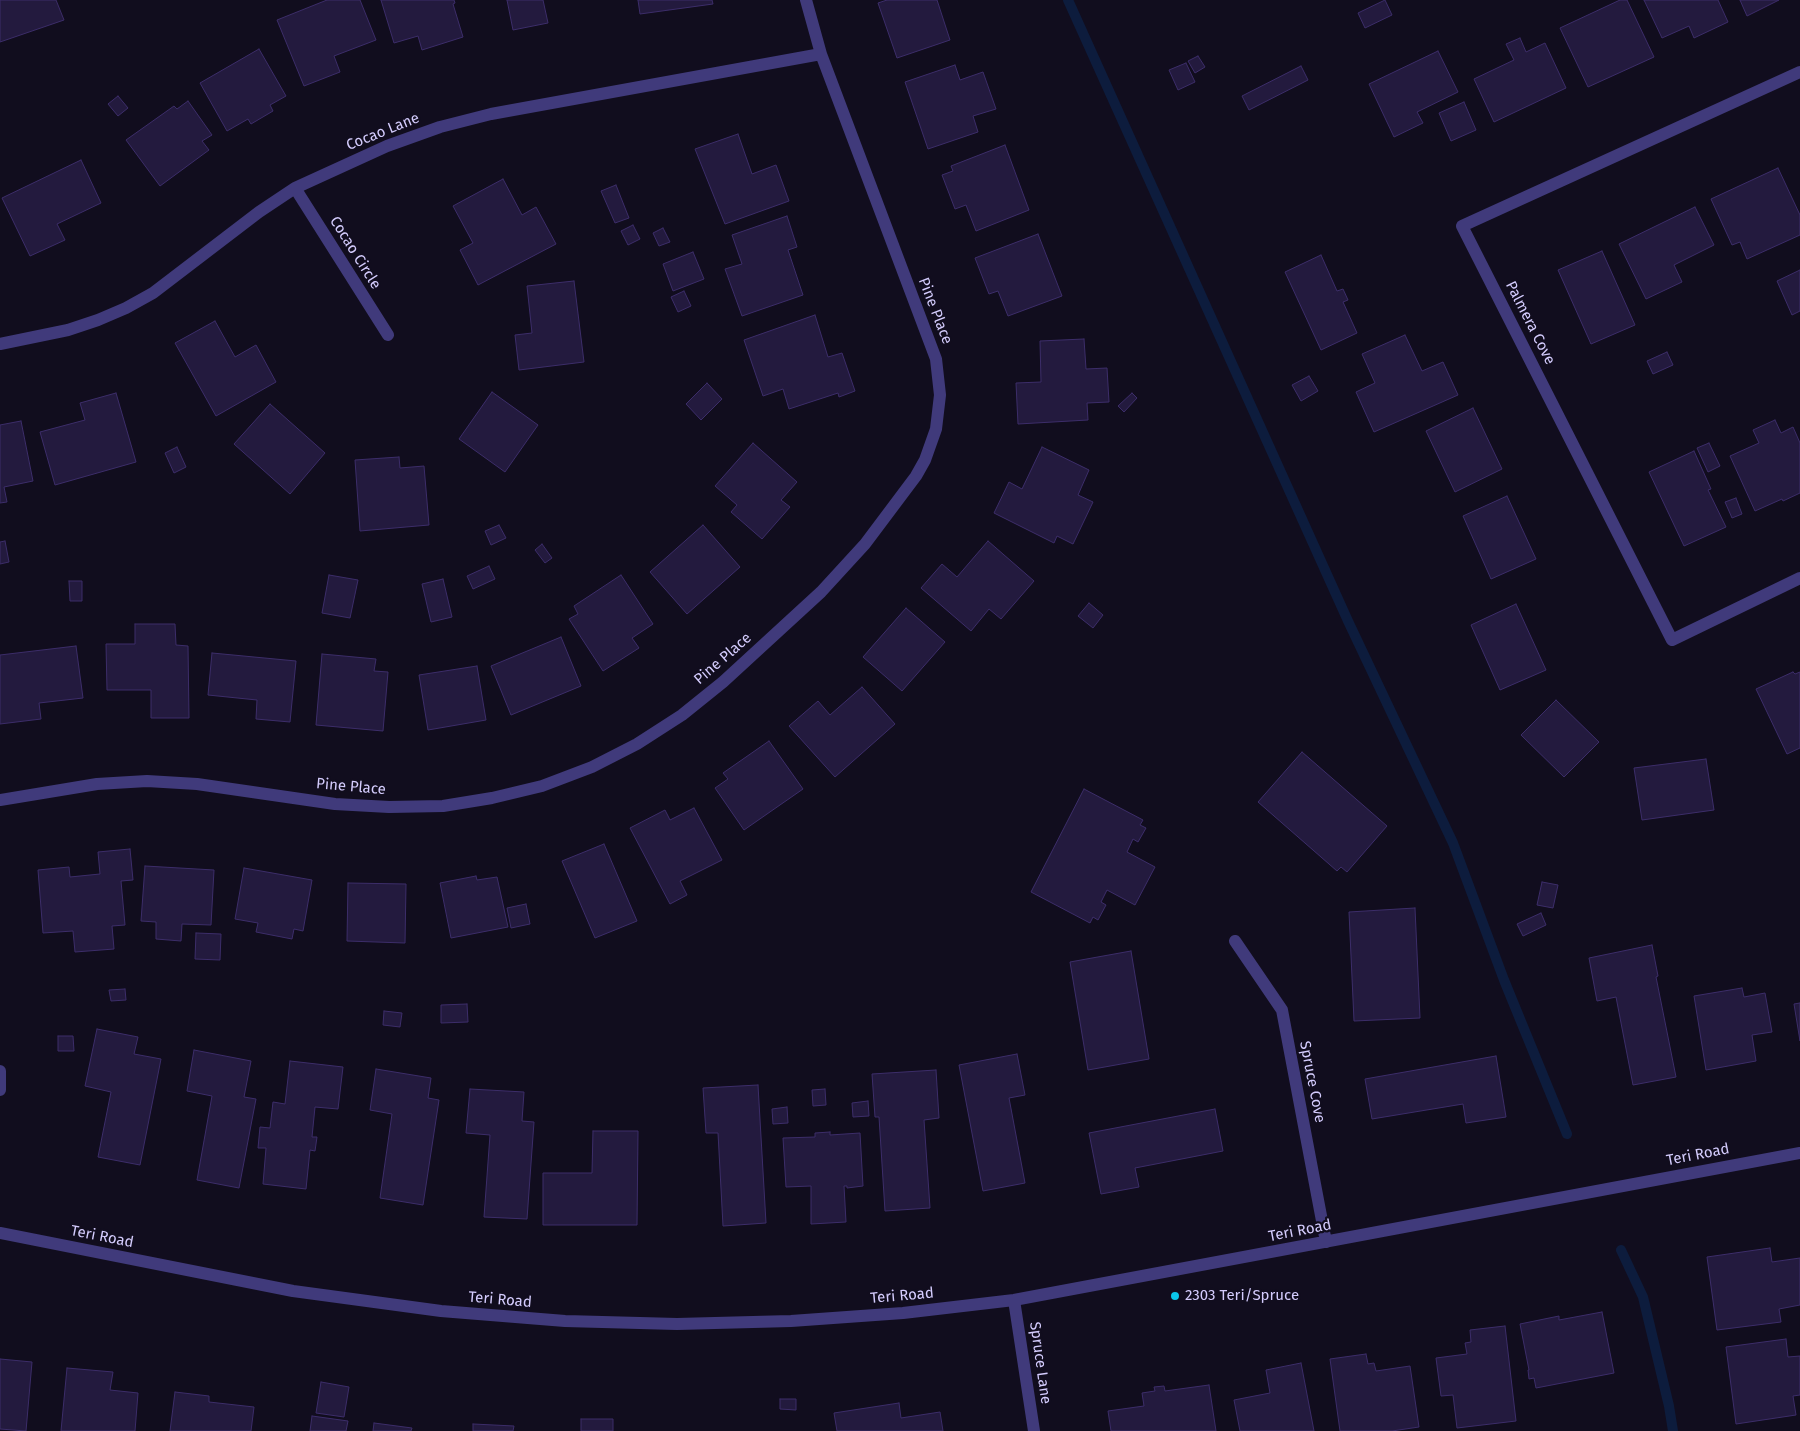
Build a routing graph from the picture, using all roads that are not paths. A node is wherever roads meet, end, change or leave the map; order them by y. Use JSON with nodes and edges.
{"nodes":[{"id":1,"x":806,"y":0,"type":"edge"},
{"id":2,"x":820,"y":54,"type":"junction"},
{"id":3,"x":1800,"y":72,"type":"edge"},
{"id":4,"x":295,"y":188,"type":"junction"},
{"id":5,"x":388,"y":335,"type":"dead end"},
{"id":6,"x":0,"y":344,"type":"edge"},
{"id":7,"x":1800,"y":578,"type":"edge"},
{"id":8,"x":0,"y":800,"type":"edge"},
{"id":9,"x":1235,"y":941,"type":"dead end"},
{"id":10,"x":0,"y":1071,"type":"edge"},
{"id":11,"x":0,"y":1090,"type":"edge"},
{"id":12,"x":1800,"y":1153,"type":"edge"},
{"id":13,"x":0,"y":1233,"type":"edge"},
{"id":14,"x":1326,"y":1242,"type":"junction"},
{"id":15,"x":1014,"y":1300,"type":"junction"},
{"id":16,"x":1034,"y":1431,"type":"edge"}],
"edges":[{"from":1,"to":2,"type":"street","name":"Pine Place"},
{"from":2,"to":4,"type":"street","name":"Cocao Lane"},
{"from":2,"to":8,"type":"street","name":"Pine Place"},
{"from":3,"to":7,"type":"street","name":"Palmera Cove"},
{"from":4,"to":5,"type":"street","name":"Cocao Circle"},
{"from":4,"to":6,"type":"street","name":"Cocao Lane"},
{"from":9,"to":14,"type":"street","name":"Spruce Cove"},
{"from":10,"to":11,"type":"street"},
{"from":12,"to":14,"type":"street","name":"Teri Road"},
{"from":13,"to":15,"type":"street","name":"Teri Road"},
{"from":14,"to":15,"type":"street","name":"Teri Road"},
{"from":15,"to":16,"type":"street","name":"Spruce Lane"}]}
